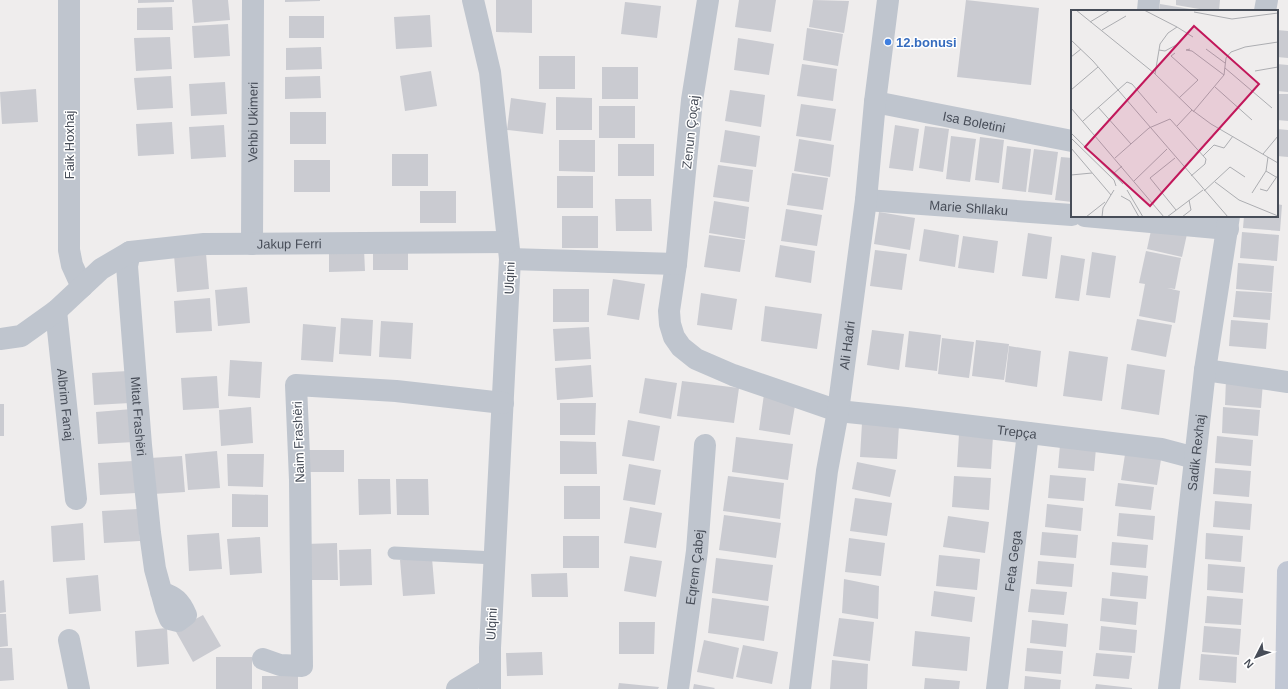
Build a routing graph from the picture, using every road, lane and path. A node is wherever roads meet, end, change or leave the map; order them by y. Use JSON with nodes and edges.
{"nodes":[{"id":1,"x":69,"y":0,"type":"edge"},
{"id":2,"x":253,"y":0,"type":"edge"},
{"id":3,"x":473,"y":0,"type":"edge"},
{"id":4,"x":708,"y":0,"type":"edge"},
{"id":5,"x":888,"y":0,"type":"edge"},
{"id":6,"x":1149,"y":0,"type":"edge"},
{"id":7,"x":1267,"y":0,"type":"edge"},
{"id":8,"x":1148,"y":10,"type":"edge"},
{"id":9,"x":1265,"y":10,"type":"edge"},
{"id":10,"x":875,"y":102,"type":"junction"},
{"id":11,"x":1071,"y":141,"type":"edge"},
{"id":12,"x":866,"y":200,"type":"junction"},
{"id":13,"x":1071,"y":215,"type":"edge"},
{"id":14,"x":1109,"y":217,"type":"edge"},
{"id":15,"x":1228,"y":222,"type":"edge"},
{"id":16,"x":252,"y":244,"type":"junction"},
{"id":17,"x":509,"y":250,"type":"junction"},
{"id":18,"x":130,"y":252,"type":"junction"},
{"id":19,"x":676,"y":264,"type":"junction"},
{"id":20,"x":82,"y":287,"type":"junction"},
{"id":21,"x":56,"y":311,"type":"junction"},
{"id":22,"x":0,"y":339,"type":"edge"},
{"id":23,"x":1205,"y":370,"type":"junction"},
{"id":24,"x":1288,"y":382,"type":"edge"},
{"id":25,"x":503,"y":403,"type":"junction"},
{"id":26,"x":838,"y":411,"type":"junction"},
{"id":27,"x":1028,"y":433,"type":"junction"},
{"id":28,"x":705,"y":445,"type":"dead end"},
{"id":29,"x":1195,"y":458,"type":"junction"},
{"id":30,"x":76,"y":499,"type":"dead end"},
{"id":31,"x":394,"y":553,"type":"dead end"},
{"id":32,"x":495,"y":558,"type":"junction"},
{"id":33,"x":1288,"y":572,"type":"edge"},
{"id":34,"x":160,"y":586,"type":"dead end"},
{"id":35,"x":69,"y":640,"type":"dead end"},
{"id":36,"x":263,"y":659,"type":"dead end"},
{"id":37,"x":490,"y":679,"type":"edge"},
{"id":38,"x":78,"y":689,"type":"edge"},
{"id":39,"x":457,"y":689,"type":"edge"},
{"id":40,"x":678,"y":689,"type":"edge"},
{"id":41,"x":800,"y":689,"type":"edge"},
{"id":42,"x":997,"y":689,"type":"edge"},
{"id":43,"x":1169,"y":689,"type":"edge"},
{"id":44,"x":1286,"y":689,"type":"edge"}],
"edges":[{"from":1,"to":20,"type":"street","name":"Faik Hoxhaj"},
{"from":2,"to":16,"type":"street","name":"Vehbi Ukimeri"},
{"from":3,"to":17,"type":"street","name":"Ulqini"},
{"from":4,"to":19,"type":"street","name":"Zenun Çoçaj"},
{"from":5,"to":10,"type":"street","name":"Ali Hadri"},
{"from":6,"to":8,"type":"street"},
{"from":7,"to":9,"type":"street"},
{"from":10,"to":11,"type":"street","name":"Isa Boletini"},
{"from":10,"to":12,"type":"street","name":"Ali Hadri"},
{"from":12,"to":13,"type":"street","name":"Marie Shllaku"},
{"from":12,"to":26,"type":"street","name":"Ali Hadri"},
{"from":14,"to":15,"type":"street"},
{"from":15,"to":23,"type":"street","name":"Sadik Rexhaj"},
{"from":16,"to":17,"type":"street","name":"Jakup Ferri"},
{"from":16,"to":18,"type":"street","name":"Jakup Ferri"},
{"from":17,"to":19,"type":"street"},
{"from":17,"to":25,"type":"street","name":"Ulqini"},
{"from":18,"to":20,"type":"street","name":"Jakup Ferri"},
{"from":18,"to":34,"type":"street","name":"Mitat Frashëri"},
{"from":19,"to":26,"type":"street","name":"Zenun Çoçaj"},
{"from":20,"to":21,"type":"street"},
{"from":21,"to":22,"type":"street"},
{"from":21,"to":30,"type":"street","name":"Albrim Fanaj"},
{"from":23,"to":24,"type":"street"},
{"from":23,"to":29,"type":"street","name":"Sadik Rexhaj"},
{"from":25,"to":32,"type":"street","name":"Ulqini"},
{"from":25,"to":36,"type":"street","name":"Naim Frashëri"},
{"from":26,"to":27,"type":"street","name":"Trepça"},
{"from":26,"to":41,"type":"street","name":"Ali Hadri"},
{"from":27,"to":29,"type":"street","name":"Trepça"},
{"from":27,"to":42,"type":"street","name":"Feta Gega"},
{"from":28,"to":40,"type":"street","name":"Eqrem Çabej"},
{"from":29,"to":43,"type":"street","name":"Sadik Rexhaj"},
{"from":31,"to":32,"type":"lane"},
{"from":32,"to":37,"type":"street","name":"Ulqini"},
{"from":33,"to":44,"type":"main road"},
{"from":35,"to":38,"type":"street"},
{"from":37,"to":39,"type":"street"}]}
